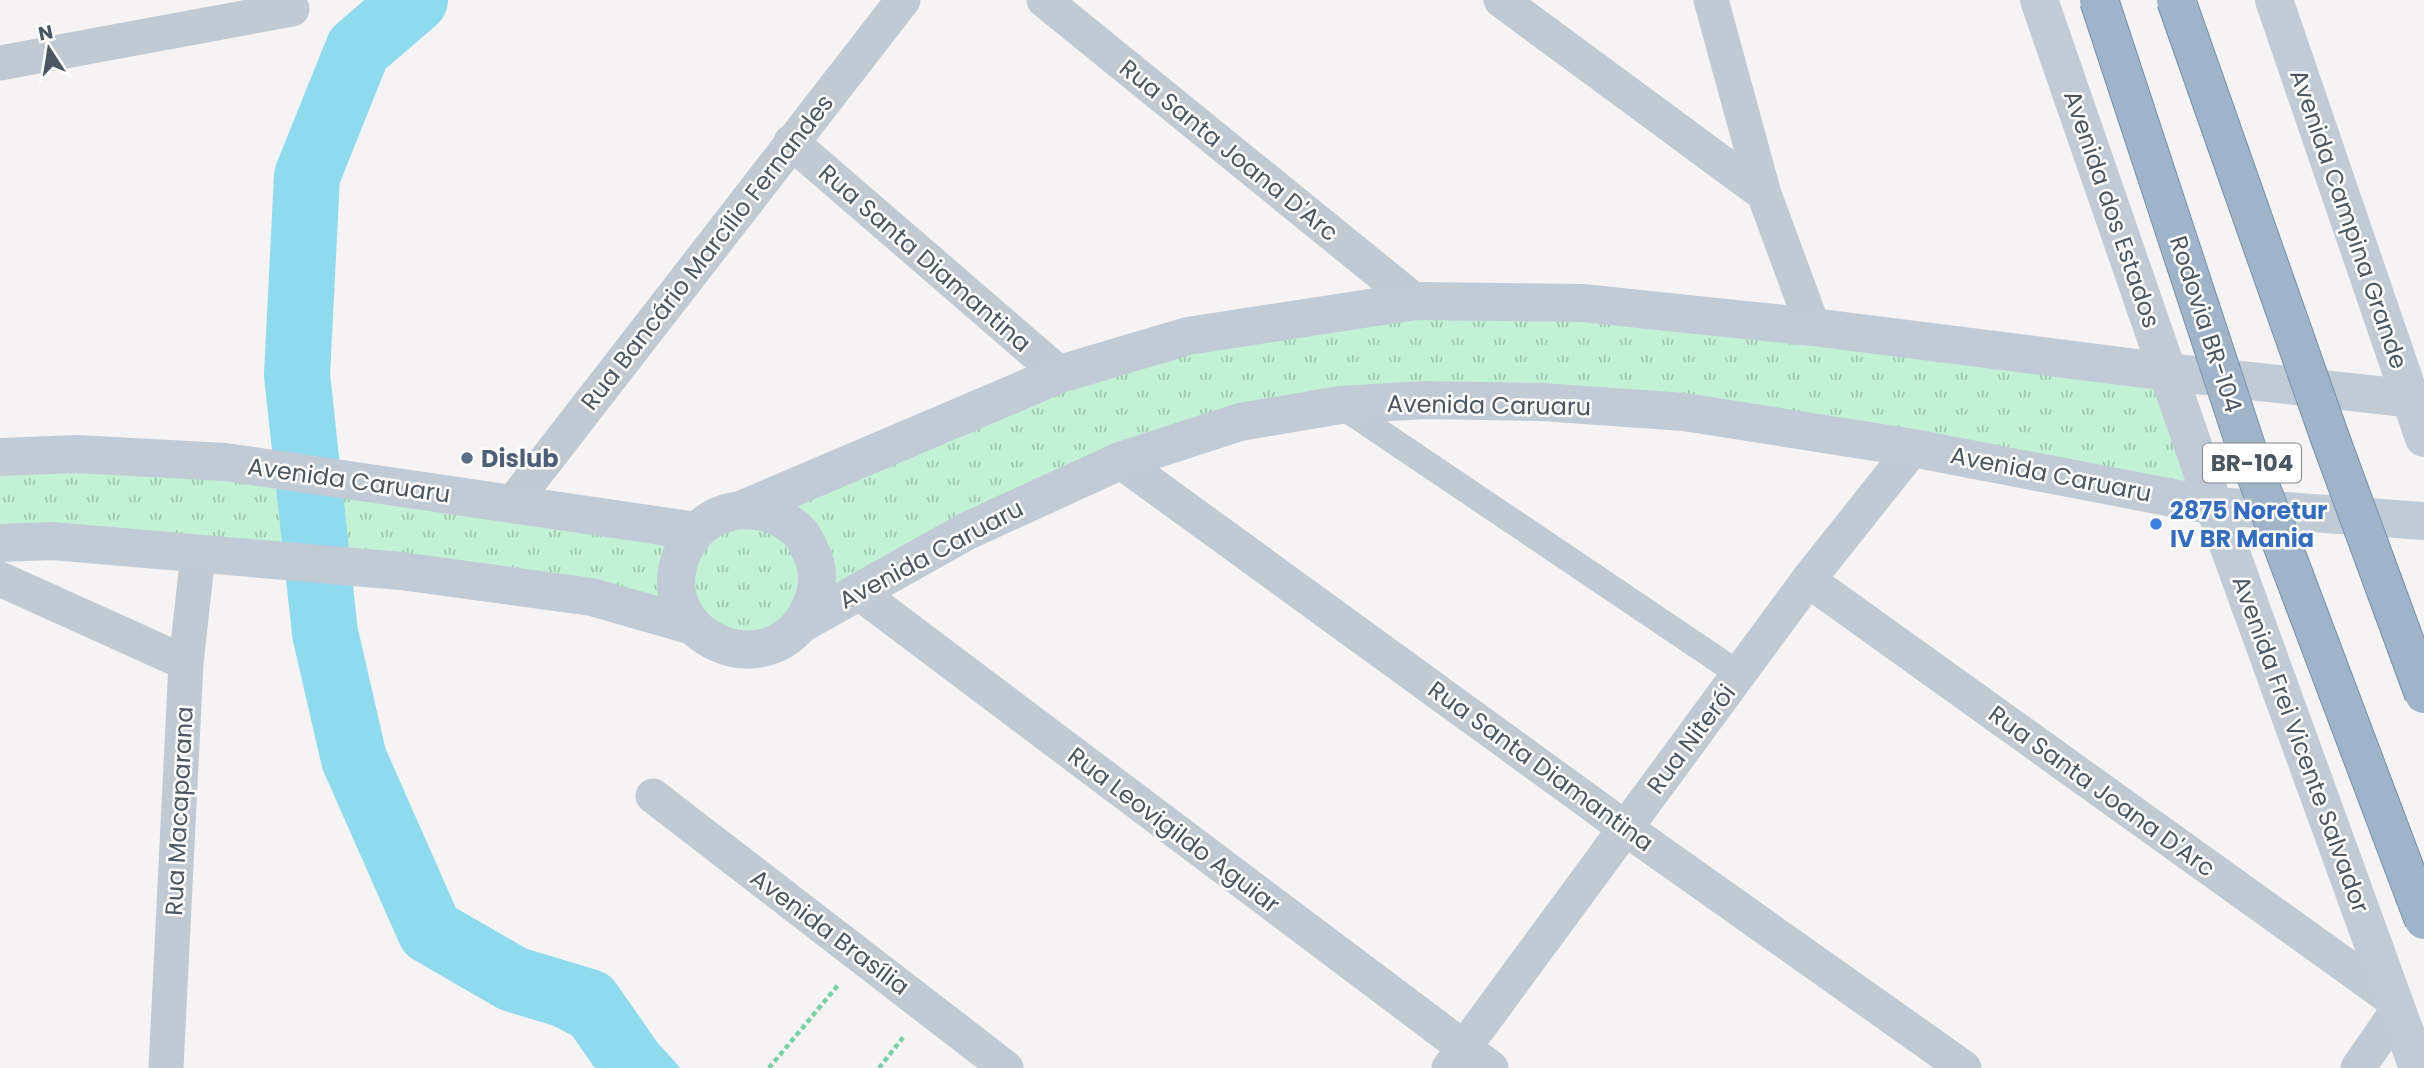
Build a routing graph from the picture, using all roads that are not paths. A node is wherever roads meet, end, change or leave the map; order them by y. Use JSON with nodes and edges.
{"nodes":[{"id":1,"x":903,"y":0,"type":"edge"},
{"id":2,"x":1044,"y":0,"type":"edge"},
{"id":3,"x":1501,"y":0,"type":"edge"},
{"id":4,"x":1711,"y":0,"type":"edge"},
{"id":5,"x":2039,"y":0,"type":"edge"},
{"id":6,"x":2099,"y":0,"type":"edge"},
{"id":7,"x":2176,"y":0,"type":"edge"},
{"id":8,"x":2274,"y":0,"type":"edge"},
{"id":9,"x":292,"y":9,"type":"dead end"},
{"id":10,"x":0,"y":63,"type":"edge"},
{"id":11,"x":790,"y":142,"type":"junction"},
{"id":12,"x":1764,"y":194,"type":"junction"},
{"id":13,"x":1415,"y":301,"type":"junction"},
{"id":14,"x":1813,"y":327,"type":"junction"},
{"id":15,"x":2168,"y":372,"type":"junction"},
{"id":16,"x":1060,"y":374,"type":"junction"},
{"id":17,"x":2417,"y":399,"type":"edge"},
{"id":18,"x":1340,"y":405,"type":"junction"},
{"id":19,"x":2184,"y":419,"type":"joint"},
{"id":20,"x":2424,"y":438,"type":"edge"},
{"id":21,"x":1913,"y":448,"type":"junction"},
{"id":22,"x":0,"y":457,"type":"edge"},
{"id":23,"x":1120,"y":461,"type":"junction"},
{"id":24,"x":512,"y":505,"type":"junction"},
{"id":25,"x":2214,"y":506,"type":"junction"},
{"id":26,"x":743,"y":509,"type":"junction"},
{"id":27,"x":2424,"y":521,"type":"edge"},
{"id":28,"x":696,"y":531,"type":"junction"},
{"id":29,"x":0,"y":543,"type":"edge"},
{"id":30,"x":198,"y":554,"type":"junction"},
{"id":31,"x":0,"y":579,"type":"edge"},
{"id":32,"x":1808,"y":580,"type":"junction"},
{"id":33,"x":858,"y":592,"type":"junction"},
{"id":34,"x":803,"y":623,"type":"junction"},
{"id":35,"x":693,"y":626,"type":"junction"},
{"id":36,"x":186,"y":663,"type":"junction"},
{"id":37,"x":1739,"y":674,"type":"junction"},
{"id":38,"x":2424,"y":694,"type":"edge"},
{"id":39,"x":653,"y":796,"type":"dead end"},
{"id":40,"x":1625,"y":828,"type":"junction"},
{"id":41,"x":2424,"y":920,"type":"edge"},
{"id":42,"x":2397,"y":1006,"type":"junction"},
{"id":43,"x":1456,"y":1058,"type":"edge"},
{"id":44,"x":1960,"y":1067,"type":"edge"},
{"id":45,"x":166,"y":1068,"type":"edge"},
{"id":46,"x":1006,"y":1068,"type":"edge"},
{"id":47,"x":1491,"y":1068,"type":"edge"},
{"id":48,"x":2358,"y":1068,"type":"edge"},
{"id":49,"x":2418,"y":1068,"type":"edge"}],
"edges":[{"from":1,"to":11,"type":"street","name":"Rua Bancário Marcílio Fernandes"},
{"from":2,"to":13,"type":"street","name":"Rua Santa Joana D'Arc"},
{"from":3,"to":12,"type":"street"},
{"from":4,"to":12,"type":"street"},
{"from":5,"to":15,"type":"main road","name":"Avenida dos Estados"},
{"from":6,"to":41,"type":"highway","name":"Rodovia BR-104","number":"BR-104","bridge":true},
{"from":7,"to":38,"type":"highway","number":"BR-104","bridge":true},
{"from":8,"to":17,"type":"main road","name":"Avenida Campina Grande"},
{"from":9,"to":10,"type":"street"},
{"from":11,"to":16,"type":"street","name":"Rua Santa Diamantina"},
{"from":11,"to":24,"type":"street","name":"Rua Bancário Marcílio Fernandes"},
{"from":12,"to":14,"type":"street"},
{"from":13,"to":14,"type":"main road"},
{"from":13,"to":16,"type":"main road"},
{"from":14,"to":15,"type":"main road"},
{"from":15,"to":17,"type":"main road"},
{"from":15,"to":19,"type":"main road","name":"Avenida dos Estados"},
{"from":16,"to":26,"type":"main road"},
{"from":17,"to":20,"type":"main road","name":"Avenida Campina Grande"},
{"from":18,"to":21,"type":"main road","name":"Avenida Caruaru"},
{"from":18,"to":23,"type":"main road","name":"Avenida Caruaru"},
{"from":18,"to":37,"type":"street"},
{"from":19,"to":25,"type":"main road","name":"Avenida Frei Vicente Salvador"},
{"from":21,"to":25,"type":"main road","name":"Avenida Caruaru"},
{"from":21,"to":32,"type":"street","name":"Rua Niterói"},
{"from":22,"to":24,"type":"main road","name":"Avenida Caruaru"},
{"from":23,"to":33,"type":"main road","name":"Avenida Caruaru"},
{"from":23,"to":40,"type":"street","name":"Rua Santa Diamantina"},
{"from":24,"to":28,"type":"main road","name":"Avenida Caruaru"},
{"from":25,"to":27,"type":"main road","name":"Avenida Caruaru"},
{"from":25,"to":42,"type":"main road","name":"Avenida Frei Vicente Salvador"},
{"from":26,"to":28,"type":"main road"},
{"from":26,"to":34,"type":"main road","name":"Avenida Caruaru"},
{"from":28,"to":35,"type":"main road"},
{"from":29,"to":30,"type":"main road","name":"Avenida Caruaru"},
{"from":30,"to":35,"type":"main road","name":"Avenida Caruaru"},
{"from":30,"to":36,"type":"street","name":"Rua Macaparana"},
{"from":31,"to":36,"type":"street"},
{"from":32,"to":37,"type":"street","name":"Rua Niterói"},
{"from":32,"to":42,"type":"street","name":"Rua Santa Joana D'Arc"},
{"from":33,"to":34,"type":"main road","name":"Avenida Caruaru"},
{"from":33,"to":43,"type":"street","name":"Rua Leovigildo Aguiar"},
{"from":34,"to":35,"type":"main road","name":"Avenida Caruaru"},
{"from":36,"to":45,"type":"street","name":"Rua Macaparana"},
{"from":37,"to":40,"type":"street","name":"Rua Niterói"},
{"from":39,"to":46,"type":"street","name":"Avenida Brasília"},
{"from":40,"to":43,"type":"street","name":"Rua Niterói"},
{"from":40,"to":44,"type":"street","name":"Rua Santa Diamantina"},
{"from":42,"to":48,"type":"street"},
{"from":42,"to":49,"type":"main road","name":"Avenida Frei Vicente Salvador"},
{"from":43,"to":47,"type":"street","name":"Rua Leovigildo Aguiar"}]}
